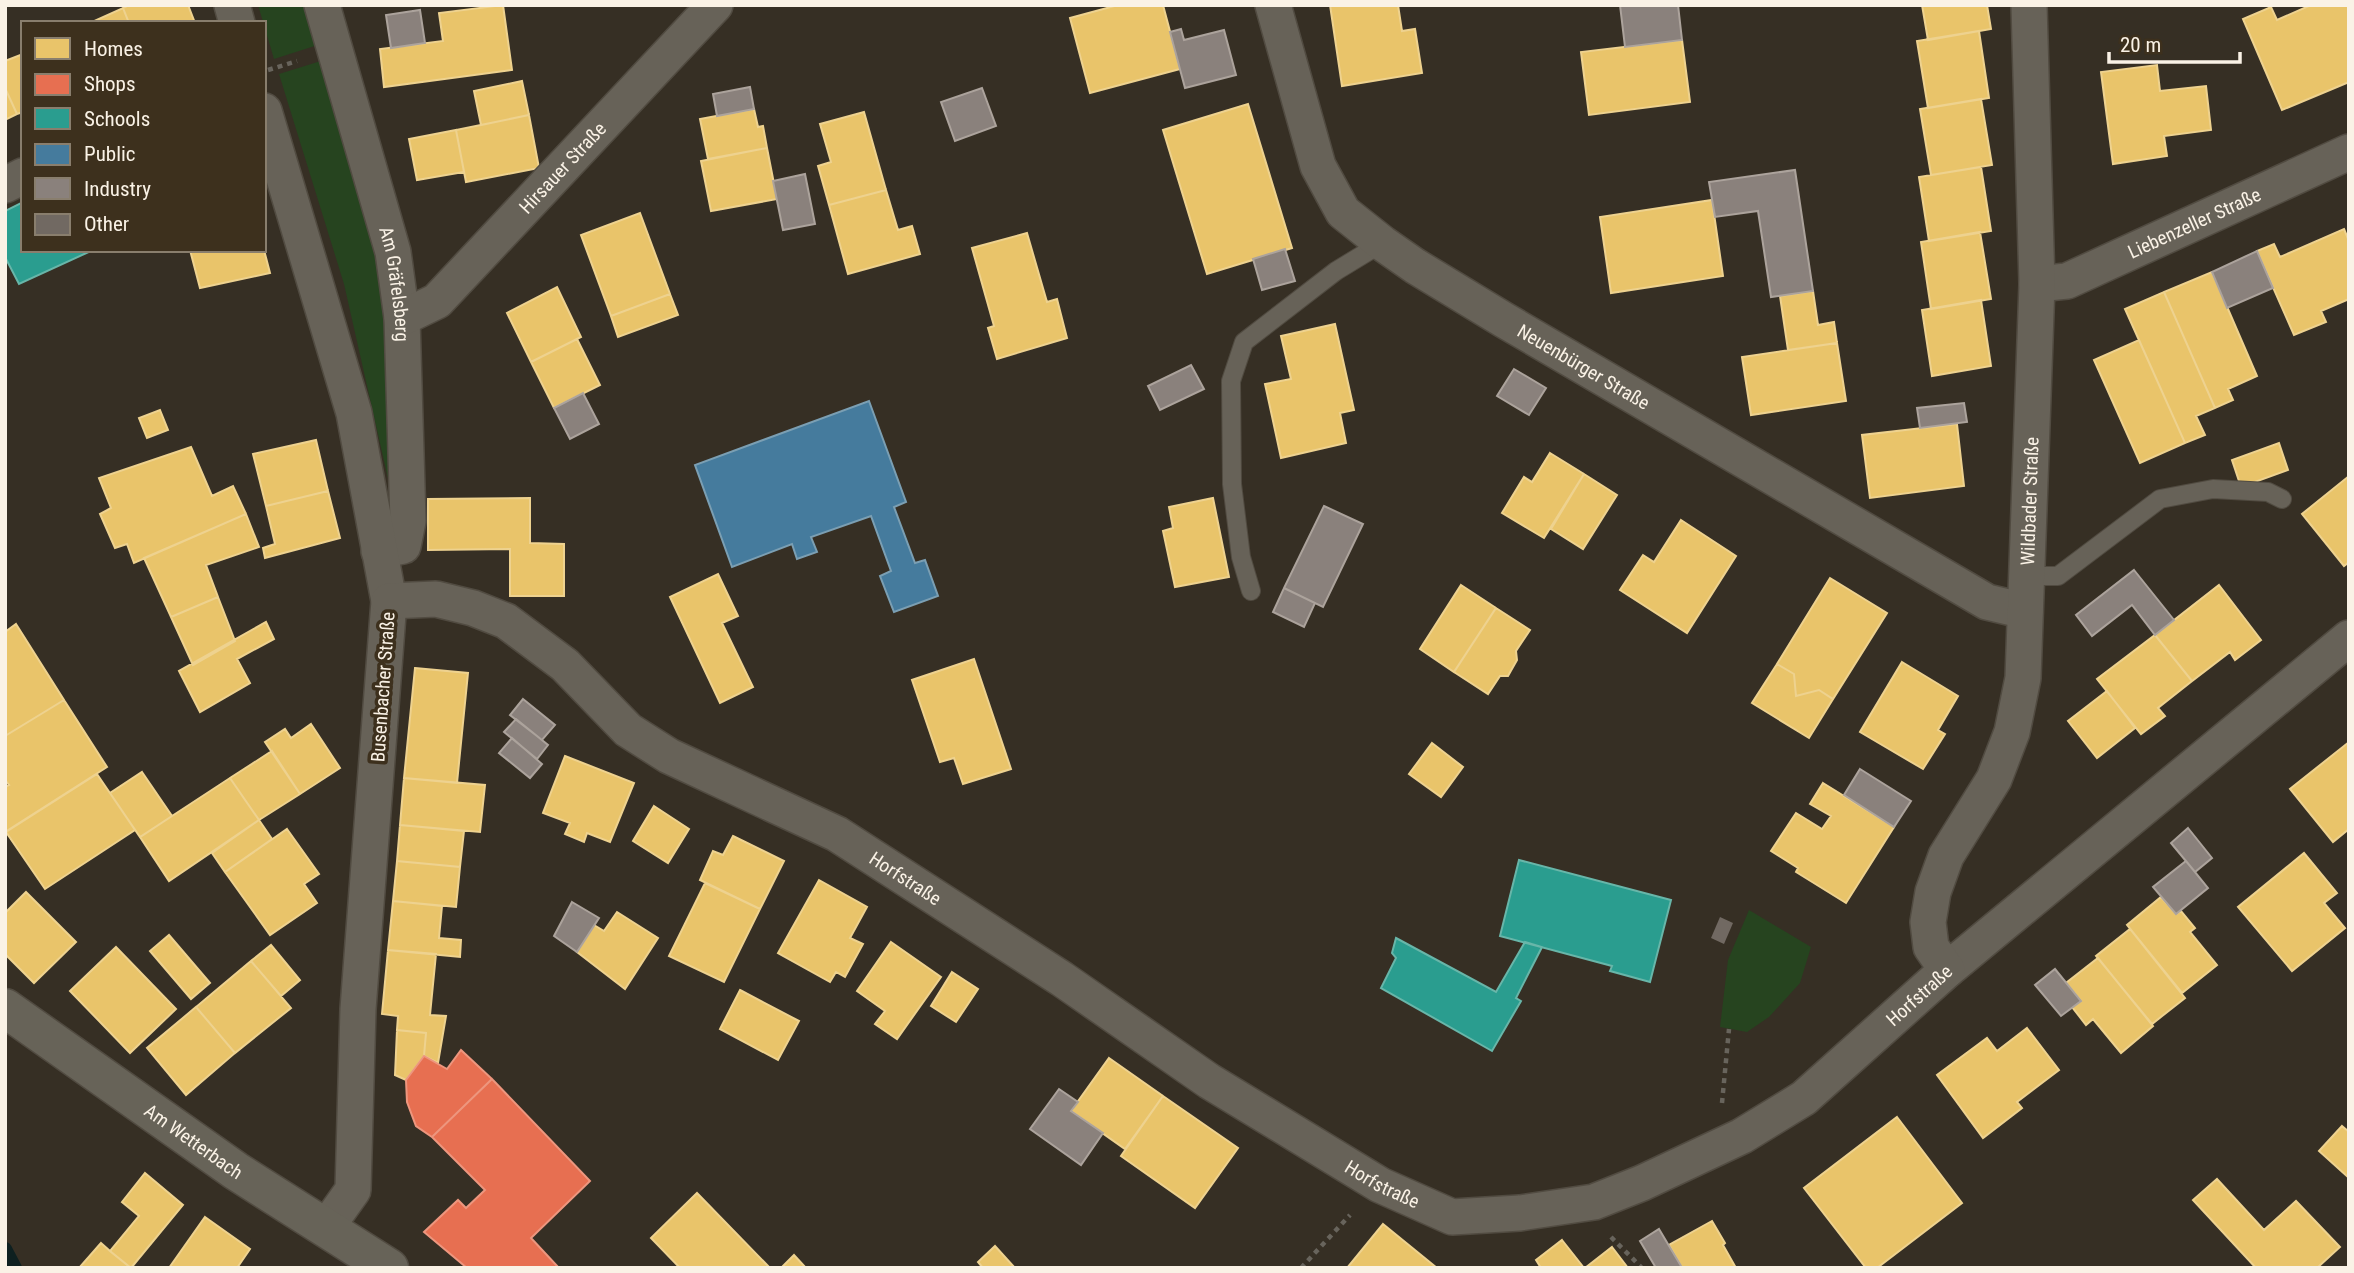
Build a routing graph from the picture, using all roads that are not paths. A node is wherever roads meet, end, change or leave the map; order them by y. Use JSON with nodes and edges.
{"nodes":[{"id":1,"x":322,"y":5,"type":"edge"},
{"id":2,"x":715,"y":5,"type":"edge"},
{"id":3,"x":1273,"y":5,"type":"edge"},
{"id":4,"x":2029,"y":5,"type":"edge"},
{"id":5,"x":266,"y":118,"type":"edge"},
{"id":6,"x":2349,"y":152,"type":"edge"},
{"id":7,"x":21,"y":177,"type":"edge"},
{"id":8,"x":5,"y":185,"type":"edge"},
{"id":9,"x":1382,"y":243,"type":"junction"},
{"id":10,"x":2037,"y":284,"type":"junction"},
{"id":11,"x":402,"y":318,"type":"junction"},
{"id":12,"x":2281,"y":499,"type":"dead end"},
{"id":13,"x":379,"y":551,"type":"junction"},
{"id":14,"x":2027,"y":576,"type":"junction"},
{"id":15,"x":1251,"y":591,"type":"dead end"},
{"id":16,"x":389,"y":601,"type":"junction"},
{"id":17,"x":2025,"y":611,"type":"junction"},
{"id":18,"x":2349,"y":638,"type":"edge"},
{"id":19,"x":1947,"y":970,"type":"junction"},
{"id":20,"x":5,"y":1008,"type":"edge"},
{"id":21,"x":326,"y":1228,"type":"junction"},
{"id":22,"x":389,"y":1268,"type":"edge"}],
"edges":[{"from":1,"to":11,"type":"street","name":"Am Gräfelsberg"},
{"from":2,"to":11,"type":"street","name":"Hirsauer Straße"},
{"from":3,"to":9,"type":"street","name":"Neuenbürger Straße"},
{"from":4,"to":10,"type":"street","name":"Wildbader Straße"},
{"from":5,"to":13,"type":"street","name":"Busenbacher Straße"},
{"from":6,"to":10,"type":"street","name":"Liebenzeller Straße"},
{"from":7,"to":8,"type":"street"},
{"from":9,"to":15,"type":"lane"},
{"from":9,"to":17,"type":"street","name":"Neuenbürger Straße"},
{"from":10,"to":14,"type":"street","name":"Wildbader Straße"},
{"from":11,"to":13,"type":"street","name":"Am Gräfelsberg"},
{"from":12,"to":14,"type":"lane"},
{"from":13,"to":16,"type":"street","name":"Busenbacher Straße"},
{"from":14,"to":17,"type":"street","name":"Wildbader Straße"},
{"from":16,"to":19,"type":"street","name":"Horfstraße"},
{"from":16,"to":21,"type":"street","name":"Busenbacher Straße"},
{"from":17,"to":19,"type":"street","name":"Wildbader Straße"},
{"from":18,"to":19,"type":"street","name":"Horfstraße"},
{"from":20,"to":21,"type":"main road","name":"Am Wetterbach"},
{"from":21,"to":22,"type":"main road","name":"Am Wetterbach"}]}
